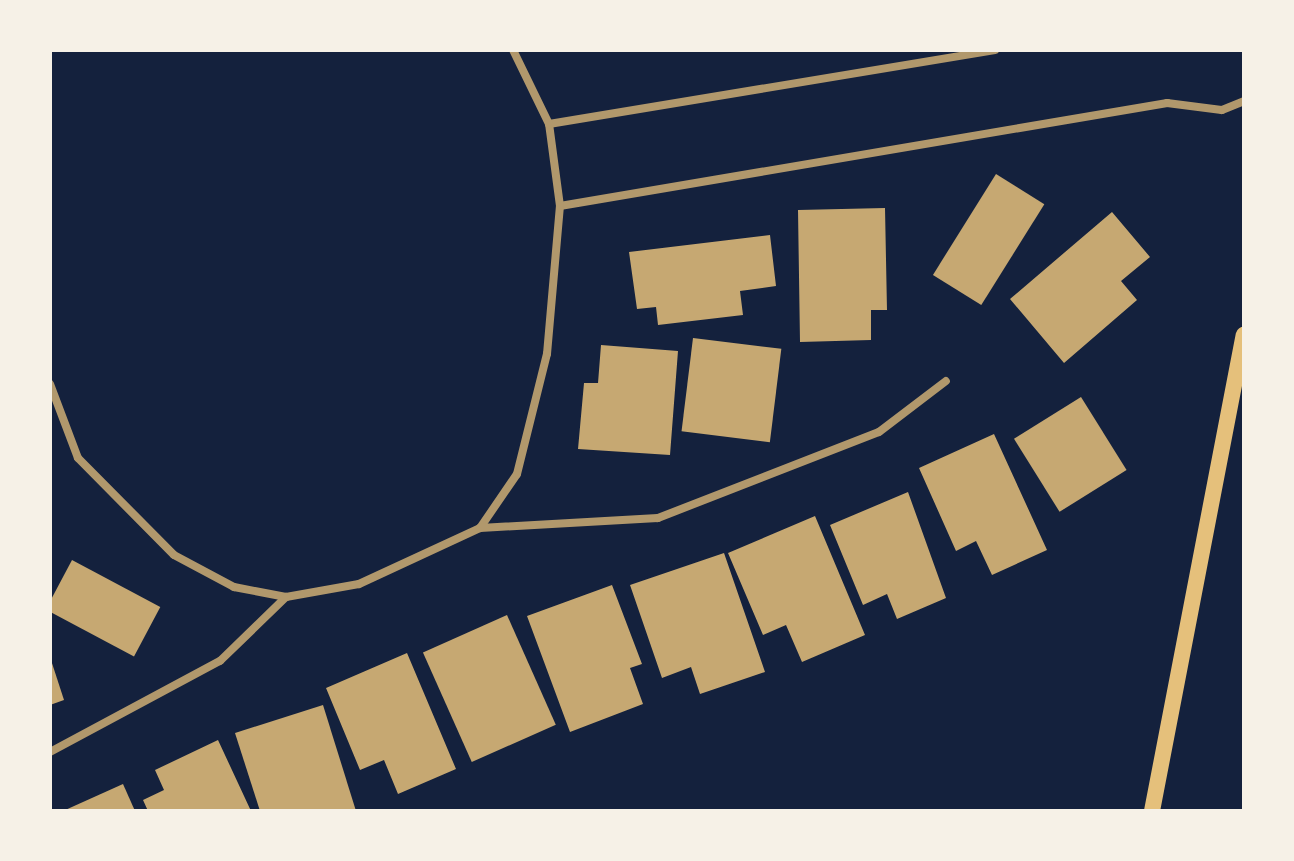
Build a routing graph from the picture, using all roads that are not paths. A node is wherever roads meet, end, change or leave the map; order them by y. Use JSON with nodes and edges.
{"nodes":[{"id":1,"x":995,"y":50,"type":"edge"},
{"id":2,"x":515,"y":51,"type":"edge"},
{"id":3,"x":1244,"y":101,"type":"edge"},
{"id":4,"x":549,"y":124,"type":"junction"},
{"id":5,"x":560,"y":206,"type":"junction"},
{"id":6,"x":1244,"y":335,"type":"edge"},
{"id":7,"x":946,"y":381,"type":"dead end"},
{"id":8,"x":50,"y":384,"type":"edge"},
{"id":9,"x":480,"y":528,"type":"junction"},
{"id":10,"x":286,"y":597,"type":"junction"},
{"id":11,"x":50,"y":752,"type":"edge"},
{"id":12,"x":1152,"y":811,"type":"edge"}],
"edges":[{"from":1,"to":4,"type":"street"},
{"from":2,"to":4,"type":"street"},
{"from":3,"to":5,"type":"street"},
{"from":4,"to":5,"type":"street"},
{"from":5,"to":9,"type":"street"},
{"from":6,"to":12,"type":"main road"},
{"from":7,"to":9,"type":"street"},
{"from":8,"to":10,"type":"street"},
{"from":9,"to":10,"type":"street"},
{"from":10,"to":11,"type":"street"}]}
